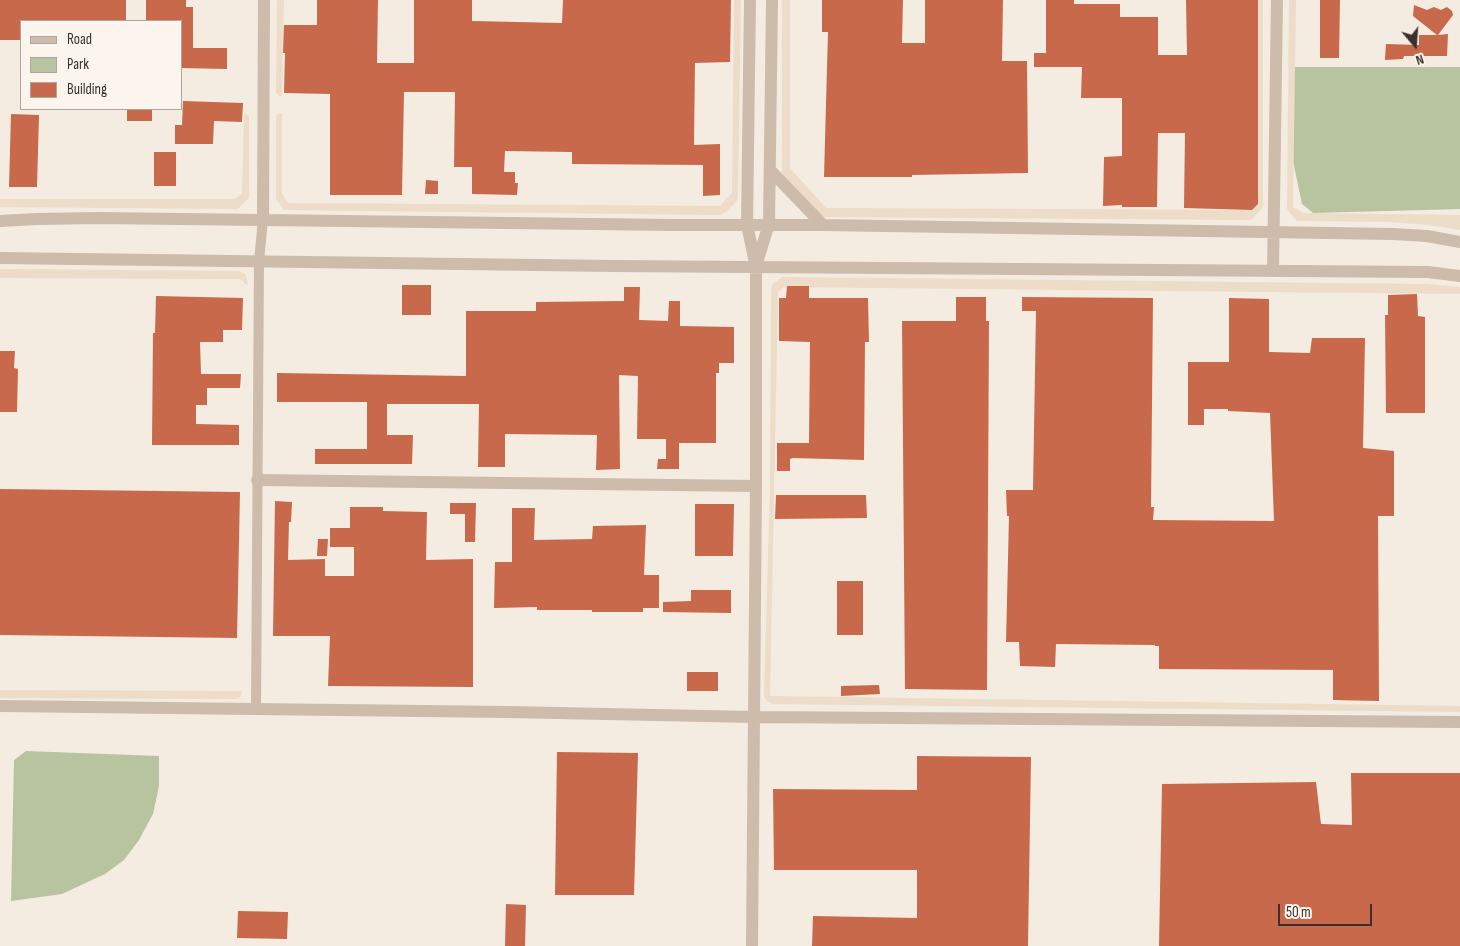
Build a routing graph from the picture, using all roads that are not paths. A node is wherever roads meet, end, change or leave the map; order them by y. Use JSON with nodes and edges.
{"nodes":[{"id":1,"x":264,"y":0,"type":"edge"},
{"id":2,"x":750,"y":0,"type":"edge"},
{"id":3,"x":772,"y":0,"type":"edge"},
{"id":4,"x":1277,"y":0,"type":"edge"},
{"id":5,"x":770,"y":170,"type":"junction"},
{"id":6,"x":263,"y":220,"type":"junction"},
{"id":7,"x":0,"y":221,"type":"edge"},
{"id":8,"x":769,"y":224,"type":"junction"},
{"id":9,"x":823,"y":224,"type":"junction"},
{"id":10,"x":747,"y":225,"type":"junction"},
{"id":11,"x":1274,"y":232,"type":"junction"},
{"id":12,"x":1460,"y":242,"type":"edge"},
{"id":13,"x":0,"y":258,"type":"edge"},
{"id":14,"x":259,"y":261,"type":"junction"},
{"id":15,"x":756,"y":267,"type":"junction"},
{"id":16,"x":1273,"y":271,"type":"junction"},
{"id":17,"x":1460,"y":276,"type":"edge"},
{"id":18,"x":257,"y":480,"type":"junction"},
{"id":19,"x":756,"y":486,"type":"junction"},
{"id":20,"x":0,"y":706,"type":"edge"},
{"id":21,"x":256,"y":709,"type":"junction"},
{"id":22,"x":754,"y":717,"type":"junction"},
{"id":23,"x":1460,"y":722,"type":"edge"},
{"id":24,"x":752,"y":946,"type":"edge"}],
"edges":[{"from":1,"to":6,"type":"street"},
{"from":2,"to":10,"type":"street"},
{"from":3,"to":5,"type":"street"},
{"from":4,"to":11,"type":"street"},
{"from":5,"to":8,"type":"street"},
{"from":5,"to":9,"type":"street"},
{"from":6,"to":7,"type":"street"},
{"from":6,"to":10,"type":"street"},
{"from":6,"to":14,"type":"street"},
{"from":8,"to":9,"type":"street"},
{"from":8,"to":10,"type":"street"},
{"from":8,"to":15,"type":"street"},
{"from":9,"to":11,"type":"street"},
{"from":10,"to":15,"type":"street"},
{"from":11,"to":12,"type":"street"},
{"from":11,"to":16,"type":"street"},
{"from":13,"to":14,"type":"street"},
{"from":14,"to":15,"type":"street"},
{"from":14,"to":18,"type":"street"},
{"from":15,"to":16,"type":"street"},
{"from":15,"to":19,"type":"street"},
{"from":16,"to":17,"type":"street"},
{"from":18,"to":19,"type":"street"},
{"from":18,"to":21,"type":"street"},
{"from":19,"to":22,"type":"street"},
{"from":20,"to":21,"type":"street"},
{"from":21,"to":22,"type":"street"},
{"from":22,"to":23,"type":"street"},
{"from":22,"to":24,"type":"street"}]}
